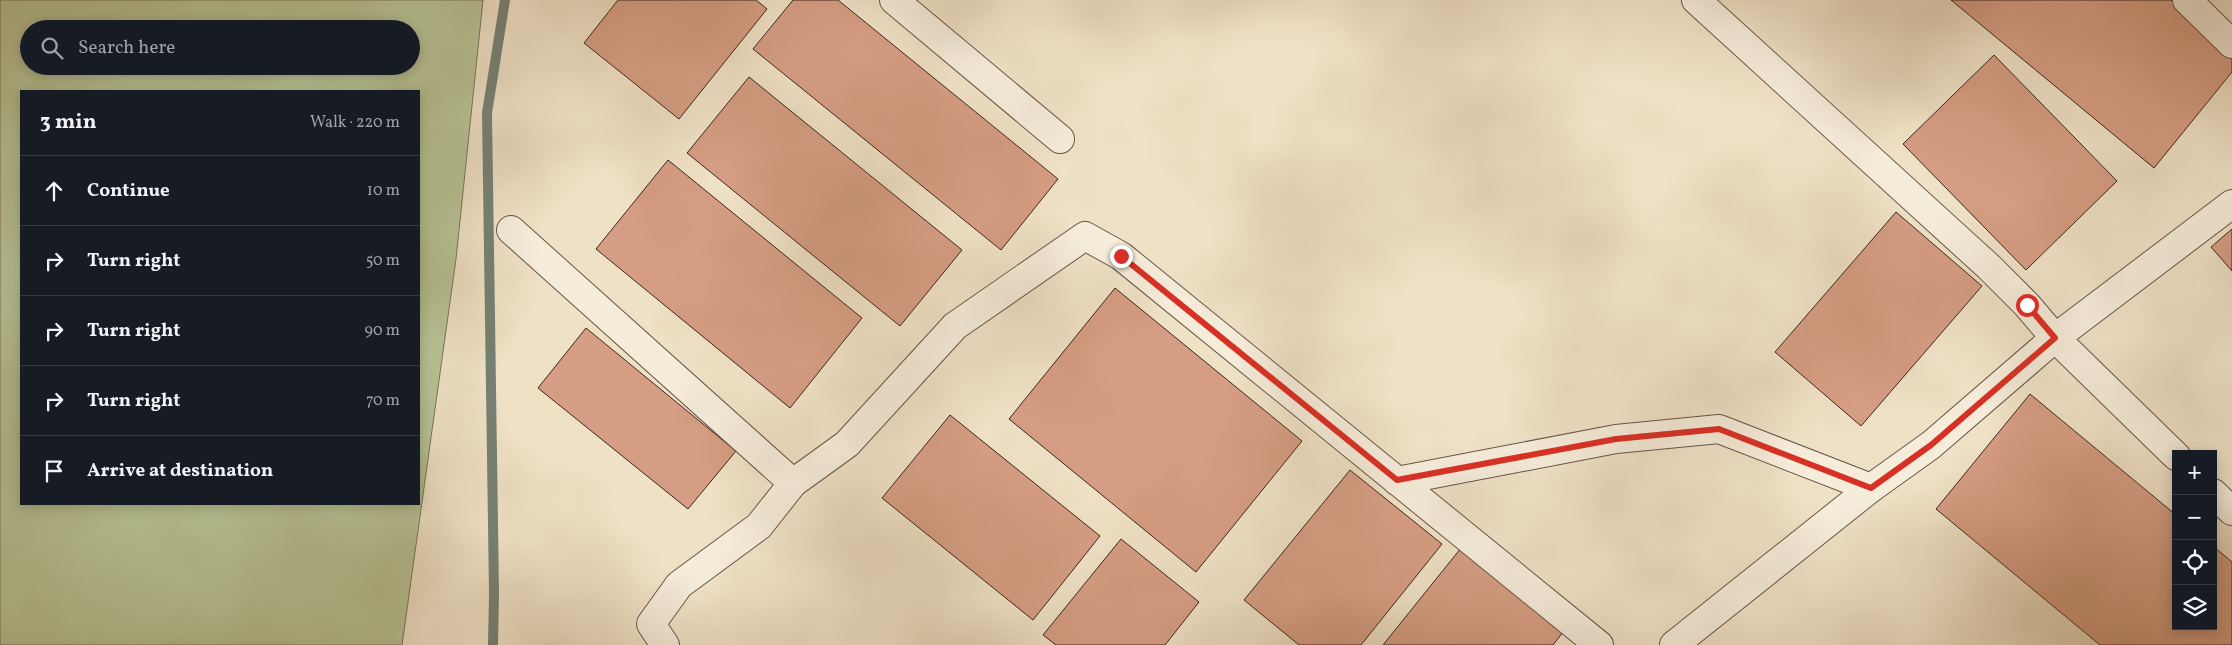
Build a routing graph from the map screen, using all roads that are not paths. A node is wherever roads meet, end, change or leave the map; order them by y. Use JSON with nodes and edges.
{"nodes":[{"id":1,"x":894,"y":0,"type":"edge"},
{"id":2,"x":1696,"y":0,"type":"edge"},
{"id":3,"x":2186,"y":0,"type":"edge"},
{"id":4,"x":2232,"y":44,"type":"edge"},
{"id":5,"x":1060,"y":140,"type":"dead end"},
{"id":6,"x":2232,"y":204,"type":"edge"},
{"id":7,"x":512,"y":230,"type":"dead end"},
{"id":8,"x":2055,"y":338,"type":"junction"},
{"id":9,"x":2172,"y":452,"type":"edge"},
{"id":10,"x":1397,"y":480,"type":"junction"},
{"id":11,"x":794,"y":483,"type":"junction"},
{"id":12,"x":1871,"y":488,"type":"junction"},
{"id":13,"x":2215,"y":495,"type":"edge"},
{"id":14,"x":2232,"y":511,"type":"edge"},
{"id":15,"x":665,"y":645,"type":"edge"},
{"id":16,"x":1599,"y":645,"type":"edge"},
{"id":17,"x":1674,"y":645,"type":"edge"}],
"edges":[{"from":1,"to":5,"type":"street"},
{"from":2,"to":8,"type":"street"},
{"from":3,"to":4,"type":"street"},
{"from":6,"to":8,"type":"street"},
{"from":7,"to":11,"type":"street"},
{"from":8,"to":9,"type":"street"},
{"from":8,"to":12,"type":"street"},
{"from":10,"to":11,"type":"street"},
{"from":10,"to":12,"type":"street"},
{"from":10,"to":16,"type":"street"},
{"from":11,"to":15,"type":"street"},
{"from":12,"to":17,"type":"street"},
{"from":13,"to":14,"type":"street"}]}
